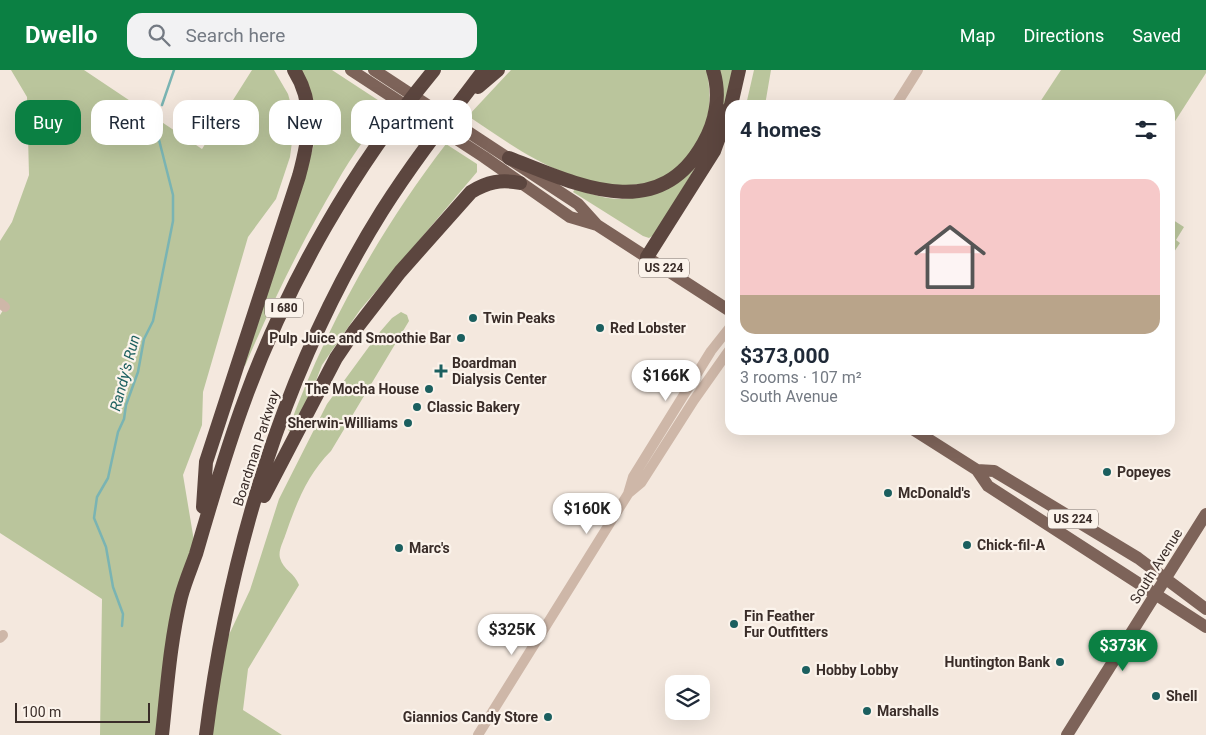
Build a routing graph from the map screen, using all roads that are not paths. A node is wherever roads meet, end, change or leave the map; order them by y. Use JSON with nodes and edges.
{"nodes":[{"id":1,"x":294,"y":70,"type":"edge"},
{"id":2,"x":351,"y":70,"type":"edge"},
{"id":3,"x":374,"y":70,"type":"edge"},
{"id":4,"x":427,"y":70,"type":"edge"},
{"id":5,"x":434,"y":70,"type":"edge"},
{"id":6,"x":484,"y":70,"type":"edge"},
{"id":7,"x":498,"y":70,"type":"edge"},
{"id":8,"x":713,"y":70,"type":"edge"},
{"id":9,"x":739,"y":70,"type":"edge"},
{"id":10,"x":918,"y":70,"type":"edge"},
{"id":11,"x":409,"y":100,"type":"edge"},
{"id":12,"x":410,"y":100,"type":"edge"},
{"id":13,"x":462,"y":100,"type":"edge"},
{"id":14,"x":464,"y":100,"type":"edge"},
{"id":15,"x":732,"y":100,"type":"edge"},
{"id":16,"x":899,"y":100,"type":"edge"},
{"id":17,"x":725,"y":121,"type":"edge"},
{"id":18,"x":377,"y":145,"type":"edge"},
{"id":19,"x":429,"y":145,"type":"edge"},
{"id":20,"x":488,"y":152,"type":"junction"},
{"id":21,"x":509,"y":158,"type":"junction"},
{"id":22,"x":520,"y":183,"type":"junction"},
{"id":23,"x":597,"y":225,"type":"junction"},
{"id":24,"x":647,"y":257,"type":"junction"},
{"id":25,"x":725,"y":308,"type":"edge"},
{"id":26,"x":725,"y":334,"type":"edge"},
{"id":27,"x":725,"y":356,"type":"edge"},
{"id":28,"x":922,"y":435,"type":"edge"},
{"id":29,"x":977,"y":470,"type":"junction"},
{"id":30,"x":628,"y":494,"type":"junction"},
{"id":31,"x":1206,"y":514,"type":"edge"},
{"id":32,"x":249,"y":525,"type":"junction"},
{"id":33,"x":200,"y":535,"type":"junction"},
{"id":34,"x":1165,"y":579,"type":"junction"},
{"id":35,"x":1156,"y":594,"type":"junction"},
{"id":36,"x":1206,"y":609,"type":"edge"},
{"id":37,"x":1206,"y":627,"type":"edge"},
{"id":38,"x":162,"y":735,"type":"edge"},
{"id":39,"x":206,"y":735,"type":"edge"},
{"id":40,"x":478,"y":735,"type":"edge"},
{"id":41,"x":1067,"y":735,"type":"edge"}],
"edges":[{"from":1,"to":33,"type":"highway"},
{"from":2,"to":20,"type":"main road","number":"US 224"},
{"from":3,"to":20,"type":"main road","number":"US 224"},
{"from":4,"to":11,"type":"highway"},
{"from":5,"to":12,"type":"highway","name":"Boardman Parkway","number":"I 680"},
{"from":6,"to":13,"type":"highway","name":"Boardman Parkway","number":"I 680"},
{"from":7,"to":14,"type":"highway"},
{"from":8,"to":21,"type":"highway"},
{"from":9,"to":15,"type":"highway"},
{"from":10,"to":16,"type":"street"},
{"from":17,"to":24,"type":"highway"},
{"from":18,"to":33,"type":"highway","name":"Boardman Parkway","number":"I 680"},
{"from":19,"to":32,"type":"highway","name":"Boardman Parkway","number":"I 680"},
{"from":20,"to":21,"type":"main road","number":"US 224"},
{"from":20,"to":22,"type":"main road","number":"US 224"},
{"from":21,"to":23,"type":"main road","number":"US 224"},
{"from":22,"to":23,"type":"main road","number":"US 224"},
{"from":22,"to":32,"type":"highway"},
{"from":23,"to":24,"type":"main road","number":"US 224"},
{"from":24,"to":25,"type":"main road","number":"US 224"},
{"from":26,"to":30,"type":"street"},
{"from":27,"to":30,"type":"street"},
{"from":28,"to":29,"type":"main road","number":"US 224"},
{"from":29,"to":34,"type":"main road","number":"US 224"},
{"from":29,"to":35,"type":"main road","number":"US 224"},
{"from":30,"to":40,"type":"street"},
{"from":31,"to":34,"type":"main road","name":"South Avenue"},
{"from":32,"to":39,"type":"highway","name":"Boardman Parkway","number":"I 680"},
{"from":33,"to":38,"type":"highway","name":"Boardman Parkway","number":"I 680"},
{"from":34,"to":35,"type":"main road","name":"South Avenue"},
{"from":34,"to":36,"type":"main road","number":"US 224"},
{"from":35,"to":37,"type":"main road","number":"US 224"},
{"from":35,"to":41,"type":"main road","name":"South Avenue"}]}
